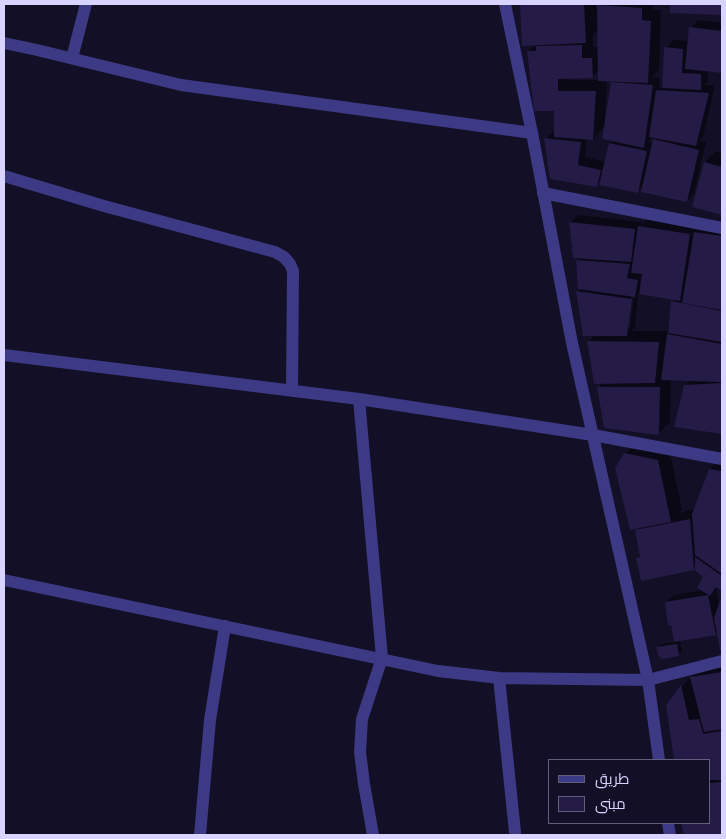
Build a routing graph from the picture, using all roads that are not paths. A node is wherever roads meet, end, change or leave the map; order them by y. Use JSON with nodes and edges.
{"nodes":[{"id":1,"x":86,"y":4,"type":"edge"},
{"id":2,"x":505,"y":4,"type":"edge"},
{"id":3,"x":4,"y":44,"type":"edge"},
{"id":4,"x":72,"y":58,"type":"junction"},
{"id":5,"x":532,"y":133,"type":"junction"},
{"id":6,"x":4,"y":176,"type":"edge"},
{"id":7,"x":542,"y":193,"type":"junction"},
{"id":8,"x":722,"y":228,"type":"edge"},
{"id":9,"x":4,"y":355,"type":"edge"},
{"id":10,"x":292,"y":390,"type":"junction"},
{"id":11,"x":359,"y":399,"type":"junction"},
{"id":12,"x":593,"y":435,"type":"junction"},
{"id":13,"x":722,"y":459,"type":"edge"},
{"id":14,"x":4,"y":580,"type":"edge"},
{"id":15,"x":225,"y":626,"type":"junction"},
{"id":16,"x":382,"y":658,"type":"junction"},
{"id":17,"x":722,"y":661,"type":"edge"},
{"id":18,"x":499,"y":678,"type":"junction"},
{"id":19,"x":648,"y":680,"type":"junction"},
{"id":20,"x":659,"y":759,"type":"edge"},
{"id":21,"x":515,"y":832,"type":"dead end"},
{"id":22,"x":200,"y":835,"type":"edge"},
{"id":23,"x":373,"y":835,"type":"edge"}],
"edges":[{"from":1,"to":4,"type":"street"},
{"from":2,"to":5,"type":"street"},
{"from":3,"to":4,"type":"street"},
{"from":4,"to":5,"type":"street"},
{"from":5,"to":7,"type":"street"},
{"from":6,"to":10,"type":"street"},
{"from":7,"to":8,"type":"street"},
{"from":7,"to":12,"type":"street"},
{"from":9,"to":10,"type":"street"},
{"from":10,"to":11,"type":"street"},
{"from":11,"to":12,"type":"street"},
{"from":11,"to":16,"type":"street"},
{"from":12,"to":13,"type":"street"},
{"from":12,"to":19,"type":"street"},
{"from":14,"to":15,"type":"street"},
{"from":15,"to":16,"type":"street"},
{"from":15,"to":22,"type":"street"},
{"from":16,"to":18,"type":"street"},
{"from":16,"to":23,"type":"street"},
{"from":17,"to":19,"type":"street"},
{"from":18,"to":19,"type":"street"},
{"from":18,"to":21,"type":"street"},
{"from":19,"to":20,"type":"street"}]}
